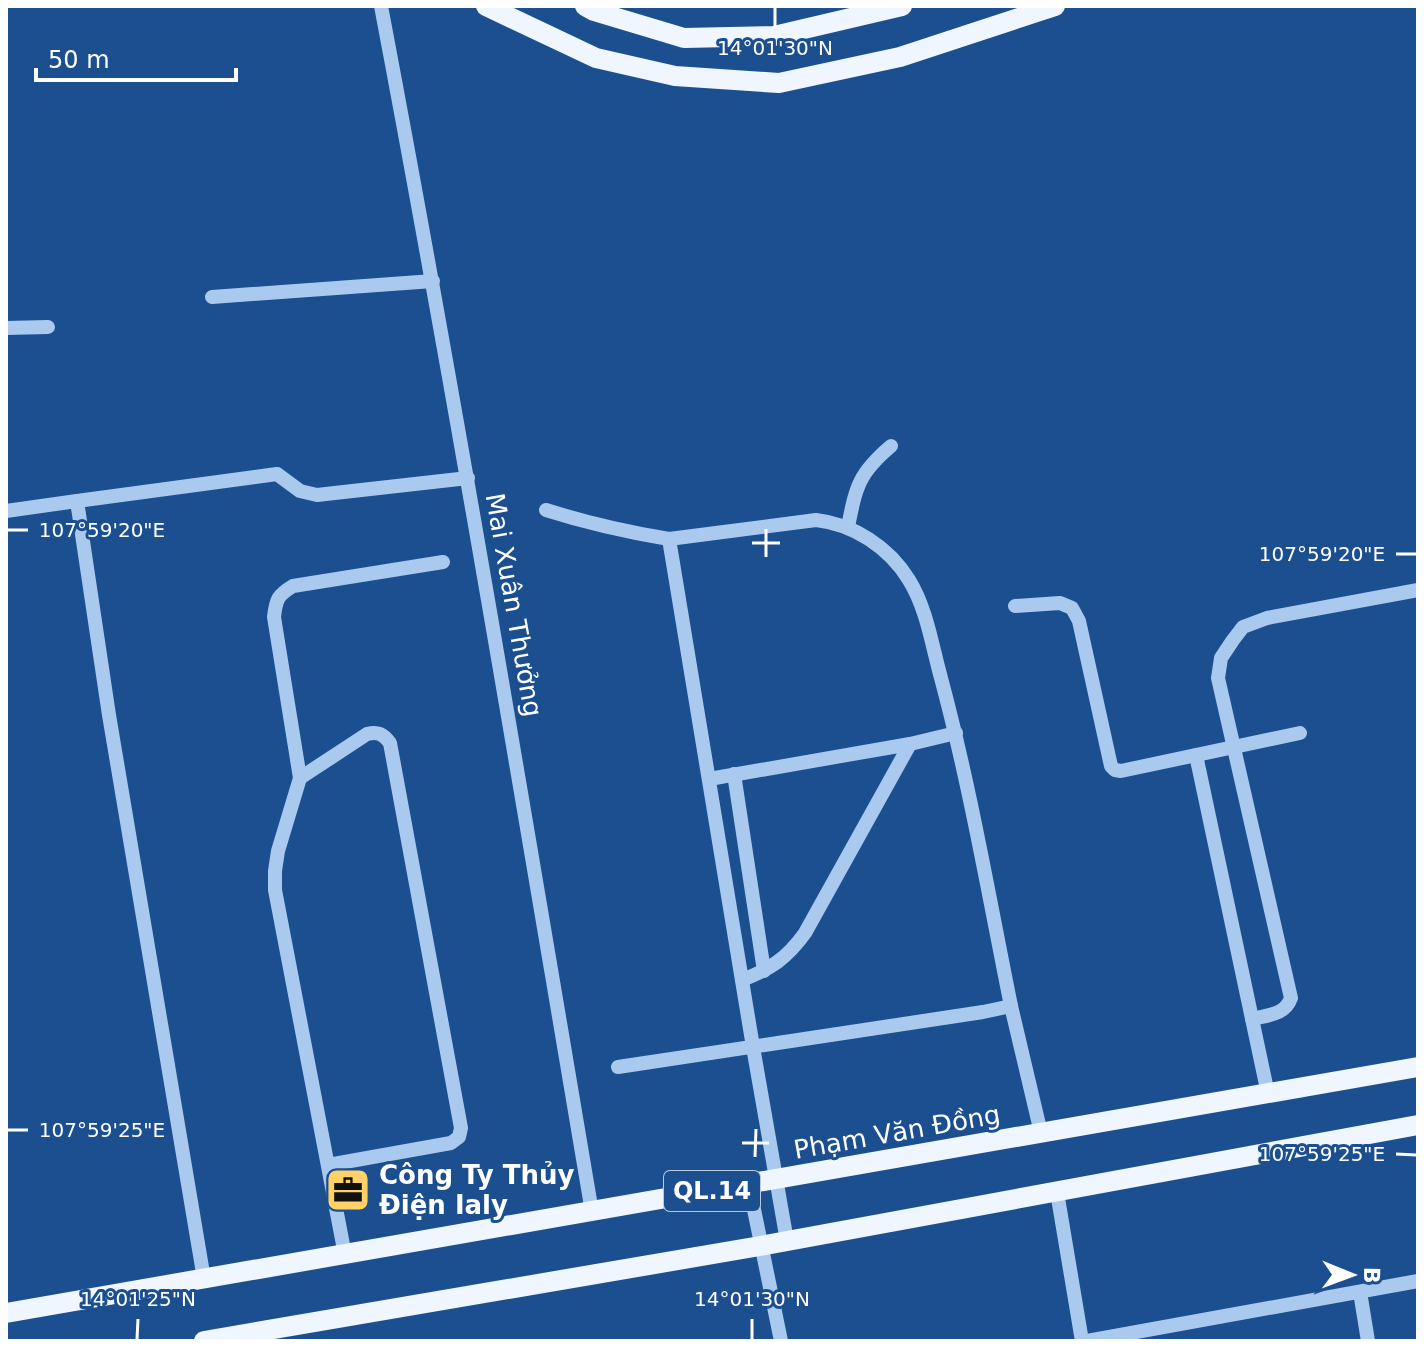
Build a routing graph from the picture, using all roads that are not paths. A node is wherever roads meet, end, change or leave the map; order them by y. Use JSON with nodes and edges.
{"nodes":[{"id":1,"x":381,"y":6,"type":"edge"},
{"id":2,"x":486,"y":6,"type":"edge"},
{"id":3,"x":585,"y":6,"type":"edge"},
{"id":4,"x":902,"y":6,"type":"edge"},
{"id":5,"x":1055,"y":6,"type":"edge"},
{"id":6,"x":433,"y":281,"type":"junction"},
{"id":7,"x":212,"y":297,"type":"dead end"},
{"id":8,"x":48,"y":327,"type":"dead end"},
{"id":9,"x":6,"y":328,"type":"edge"},
{"id":10,"x":891,"y":446,"type":"dead end"},
{"id":11,"x":468,"y":478,"type":"junction"},
{"id":12,"x":77,"y":501,"type":"junction"},
{"id":13,"x":546,"y":510,"type":"dead end"},
{"id":14,"x":6,"y":511,"type":"edge"},
{"id":15,"x":848,"y":527,"type":"junction"},
{"id":16,"x":669,"y":539,"type":"junction"},
{"id":17,"x":443,"y":562,"type":"dead end"},
{"id":18,"x":1418,"y":590,"type":"edge"},
{"id":19,"x":1015,"y":606,"type":"dead end"},
{"id":20,"x":956,"y":733,"type":"junction"},
{"id":21,"x":1300,"y":733,"type":"dead end"},
{"id":22,"x":910,"y":744,"type":"junction"},
{"id":23,"x":1233,"y":747,"type":"junction"},
{"id":24,"x":1196,"y":755,"type":"junction"},
{"id":25,"x":734,"y":774,"type":"junction"},
{"id":26,"x":300,"y":778,"type":"junction"},
{"id":27,"x":709,"y":779,"type":"junction"},
{"id":28,"x":764,"y":971,"type":"junction"},
{"id":29,"x":742,"y":980,"type":"junction"},
{"id":30,"x":1011,"y":1006,"type":"junction"},
{"id":31,"x":1252,"y":1019,"type":"junction"},
{"id":32,"x":753,"y":1047,"type":"junction"},
{"id":33,"x":618,"y":1067,"type":"dead end"},
{"id":34,"x":1418,"y":1067,"type":"edge"},
{"id":35,"x":1268,"y":1094,"type":"junction"},
{"id":36,"x":1418,"y":1125,"type":"edge"},
{"id":37,"x":1041,"y":1133,"type":"junction"},
{"id":38,"x":328,"y":1165,"type":"junction"},
{"id":39,"x":776,"y":1180,"type":"junction"},
{"id":40,"x":749,"y":1185,"type":"junction"},
{"id":41,"x":1057,"y":1192,"type":"junction"},
{"id":42,"x":592,"y":1212,"type":"junction"},
{"id":43,"x":787,"y":1241,"type":"junction"},
{"id":44,"x":760,"y":1246,"type":"junction"},
{"id":45,"x":345,"y":1255,"type":"junction"},
{"id":46,"x":204,"y":1279,"type":"junction"},
{"id":47,"x":1418,"y":1281,"type":"edge"},
{"id":48,"x":1360,"y":1292,"type":"junction"},
{"id":49,"x":6,"y":1313,"type":"edge"},
{"id":50,"x":204,"y":1341,"type":"edge"},
{"id":51,"x":781,"y":1341,"type":"edge"},
{"id":52,"x":1084,"y":1341,"type":"edge"},
{"id":53,"x":1368,"y":1341,"type":"edge"}],
"edges":[{"from":1,"to":6,"type":"street","name":"Mai Xuân Thưởng"},
{"from":2,"to":5,"type":"main road"},
{"from":3,"to":4,"type":"main road"},
{"from":6,"to":7,"type":"street"},
{"from":6,"to":11,"type":"street","name":"Mai Xuân Thưởng"},
{"from":8,"to":9,"type":"street"},
{"from":10,"to":15,"type":"street"},
{"from":11,"to":12,"type":"street"},
{"from":11,"to":42,"type":"street","name":"Mai Xuân Thưởng"},
{"from":12,"to":14,"type":"street"},
{"from":12,"to":46,"type":"street"},
{"from":13,"to":16,"type":"street"},
{"from":15,"to":16,"type":"street"},
{"from":15,"to":20,"type":"street"},
{"from":16,"to":27,"type":"street"},
{"from":17,"to":26,"type":"street"},
{"from":18,"to":23,"type":"street"},
{"from":19,"to":24,"type":"street"},
{"from":20,"to":22,"type":"street"},
{"from":20,"to":30,"type":"street"},
{"from":21,"to":23,"type":"street"},
{"from":22,"to":25,"type":"street"},
{"from":22,"to":28,"type":"street"},
{"from":23,"to":24,"type":"street"},
{"from":23,"to":31,"type":"street"},
{"from":24,"to":31,"type":"street"},
{"from":25,"to":27,"type":"street"},
{"from":25,"to":28,"type":"street"},
{"from":26,"to":38,"type":"street"},
{"from":26,"to":38,"type":"street"},
{"from":27,"to":29,"type":"street"},
{"from":28,"to":29,"type":"street"},
{"from":29,"to":32,"type":"street"},
{"from":30,"to":32,"type":"street"},
{"from":30,"to":37,"type":"street"},
{"from":31,"to":35,"type":"street"},
{"from":32,"to":33,"type":"street"},
{"from":32,"to":39,"type":"street"},
{"from":34,"to":35,"type":"main road","name":"Phạm Văn Đồng","number":"QL.14"},
{"from":35,"to":37,"type":"main road","name":"Phạm Văn Đồng","number":"QL.14"},
{"from":36,"to":41,"type":"main road","number":"QL.14"},
{"from":37,"to":39,"type":"main road","name":"Phạm Văn Đồng","number":"QL.14"},
{"from":38,"to":45,"type":"street"},
{"from":39,"to":40,"type":"main road","name":"Phạm Văn Đồng","number":"QL.14"},
{"from":39,"to":43,"type":"street"},
{"from":40,"to":42,"type":"main road","name":"Phạm Văn Đồng","number":"QL.14"},
{"from":40,"to":44,"type":"street"},
{"from":41,"to":43,"type":"main road","number":"QL.14"},
{"from":41,"to":52,"type":"street"},
{"from":42,"to":45,"type":"main road","name":"Phạm Văn Đồng","number":"QL.14"},
{"from":43,"to":44,"type":"main road","number":"QL.14"},
{"from":44,"to":50,"type":"main road","number":"QL.14"},
{"from":44,"to":51,"type":"street"},
{"from":45,"to":46,"type":"main road","name":"Phạm Văn Đồng","number":"QL.14"},
{"from":46,"to":49,"type":"main road","name":"Phạm Văn Đồng","number":"QL.14"},
{"from":47,"to":48,"type":"street"},
{"from":48,"to":52,"type":"street"},
{"from":48,"to":53,"type":"street"}]}
